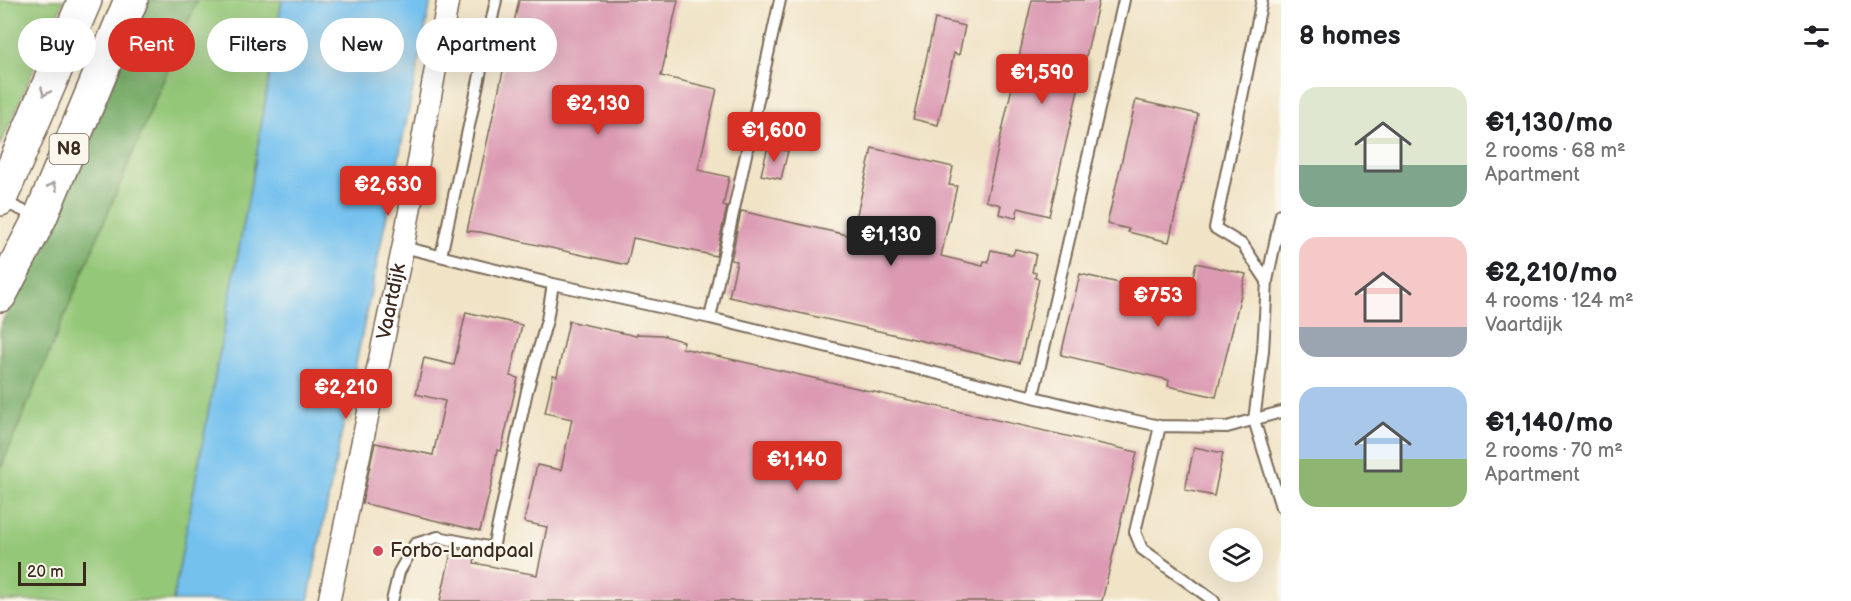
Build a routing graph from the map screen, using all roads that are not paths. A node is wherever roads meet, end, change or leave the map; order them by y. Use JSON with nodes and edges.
{"nodes":[{"id":1,"x":85,"y":0,"type":"edge"},
{"id":2,"x":131,"y":0,"type":"edge"},
{"id":3,"x":448,"y":0,"type":"edge"},
{"id":4,"x":496,"y":0,"type":"edge"},
{"id":5,"x":780,"y":0,"type":"edge"},
{"id":6,"x":1125,"y":0,"type":"edge"},
{"id":7,"x":1262,"y":0,"type":"edge"},
{"id":8,"x":0,"y":200,"type":"edge"},
{"id":9,"x":1281,"y":214,"type":"edge"},
{"id":10,"x":40,"y":218,"type":"junction"},
{"id":11,"x":403,"y":247,"type":"junction"},
{"id":12,"x":441,"y":256,"type":"junction"},
{"id":13,"x":1267,"y":281,"type":"junction"},
{"id":14,"x":553,"y":284,"type":"junction"},
{"id":15,"x":0,"y":295,"type":"edge"},
{"id":16,"x":710,"y":318,"type":"junction"},
{"id":17,"x":1033,"y":396,"type":"junction"},
{"id":18,"x":1281,"y":412,"type":"edge"},
{"id":19,"x":1254,"y":420,"type":"junction"},
{"id":20,"x":1160,"y":426,"type":"junction"},
{"id":21,"x":1281,"y":507,"type":"edge"},
{"id":22,"x":328,"y":601,"type":"edge"},
{"id":23,"x":392,"y":601,"type":"edge"},
{"id":24,"x":1214,"y":601,"type":"edge"}],
"edges":[{"from":1,"to":8,"type":"highway","number":"N8","one_way":true},
{"from":10,"to":2,"type":"highway","number":"N8","one_way":true},
{"from":3,"to":11,"type":"street","name":"Vaartdijk"},
{"from":4,"to":12,"type":"lane"},
{"from":5,"to":16,"type":"lane"},
{"from":6,"to":17,"type":"lane"},
{"from":7,"to":13,"type":"lane"},
{"from":8,"to":10,"type":"lane"},
{"from":9,"to":13,"type":"lane"},
{"from":10,"to":15,"type":"highway","number":"N8"},
{"from":11,"to":12,"type":"lane"},
{"from":11,"to":22,"type":"street","name":"Vaartdijk"},
{"from":12,"to":14,"type":"lane"},
{"from":13,"to":19,"type":"lane"},
{"from":14,"to":16,"type":"lane"},
{"from":14,"to":23,"type":"lane"},
{"from":16,"to":17,"type":"lane"},
{"from":17,"to":20,"type":"lane"},
{"from":18,"to":19,"type":"lane"},
{"from":19,"to":20,"type":"lane"},
{"from":19,"to":21,"type":"lane"},
{"from":20,"to":24,"type":"lane"}]}
